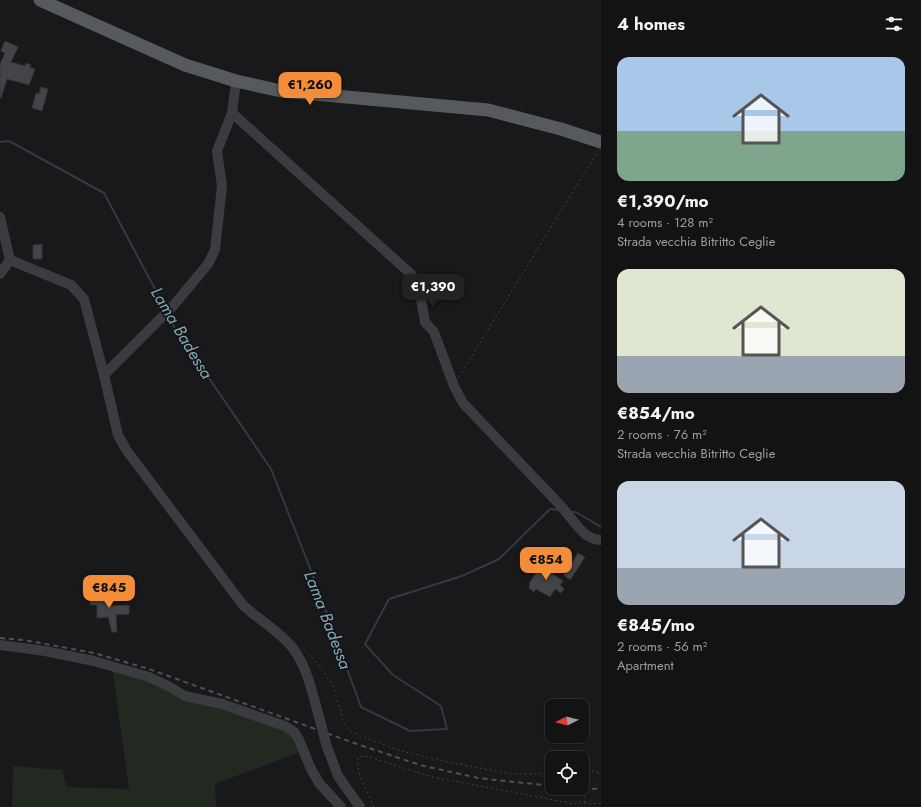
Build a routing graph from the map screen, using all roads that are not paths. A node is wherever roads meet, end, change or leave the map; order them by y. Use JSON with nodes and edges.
{"nodes":[{"id":1,"x":40,"y":0,"type":"edge"},
{"id":2,"x":236,"y":81,"type":"junction"},
{"id":3,"x":232,"y":113,"type":"junction"},
{"id":4,"x":601,"y":142,"type":"edge"},
{"id":5,"x":0,"y":217,"type":"edge"},
{"id":6,"x":10,"y":260,"type":"junction"},
{"id":7,"x":0,"y":274,"type":"edge"},
{"id":8,"x":104,"y":375,"type":"junction"},
{"id":9,"x":601,"y":540,"type":"edge"},
{"id":10,"x":0,"y":645,"type":"edge"},
{"id":11,"x":342,"y":807,"type":"edge"},
{"id":12,"x":360,"y":807,"type":"edge"}],
"edges":[{"from":1,"to":2,"type":"main road"},
{"from":2,"to":3,"type":"street"},
{"from":2,"to":4,"type":"main road"},
{"from":3,"to":8,"type":"street"},
{"from":3,"to":9,"type":"street"},
{"from":5,"to":6,"type":"street"},
{"from":6,"to":7,"type":"street"},
{"from":6,"to":8,"type":"street"},
{"from":8,"to":12,"type":"street","bridge":true},
{"from":10,"to":11,"type":"street"}]}
